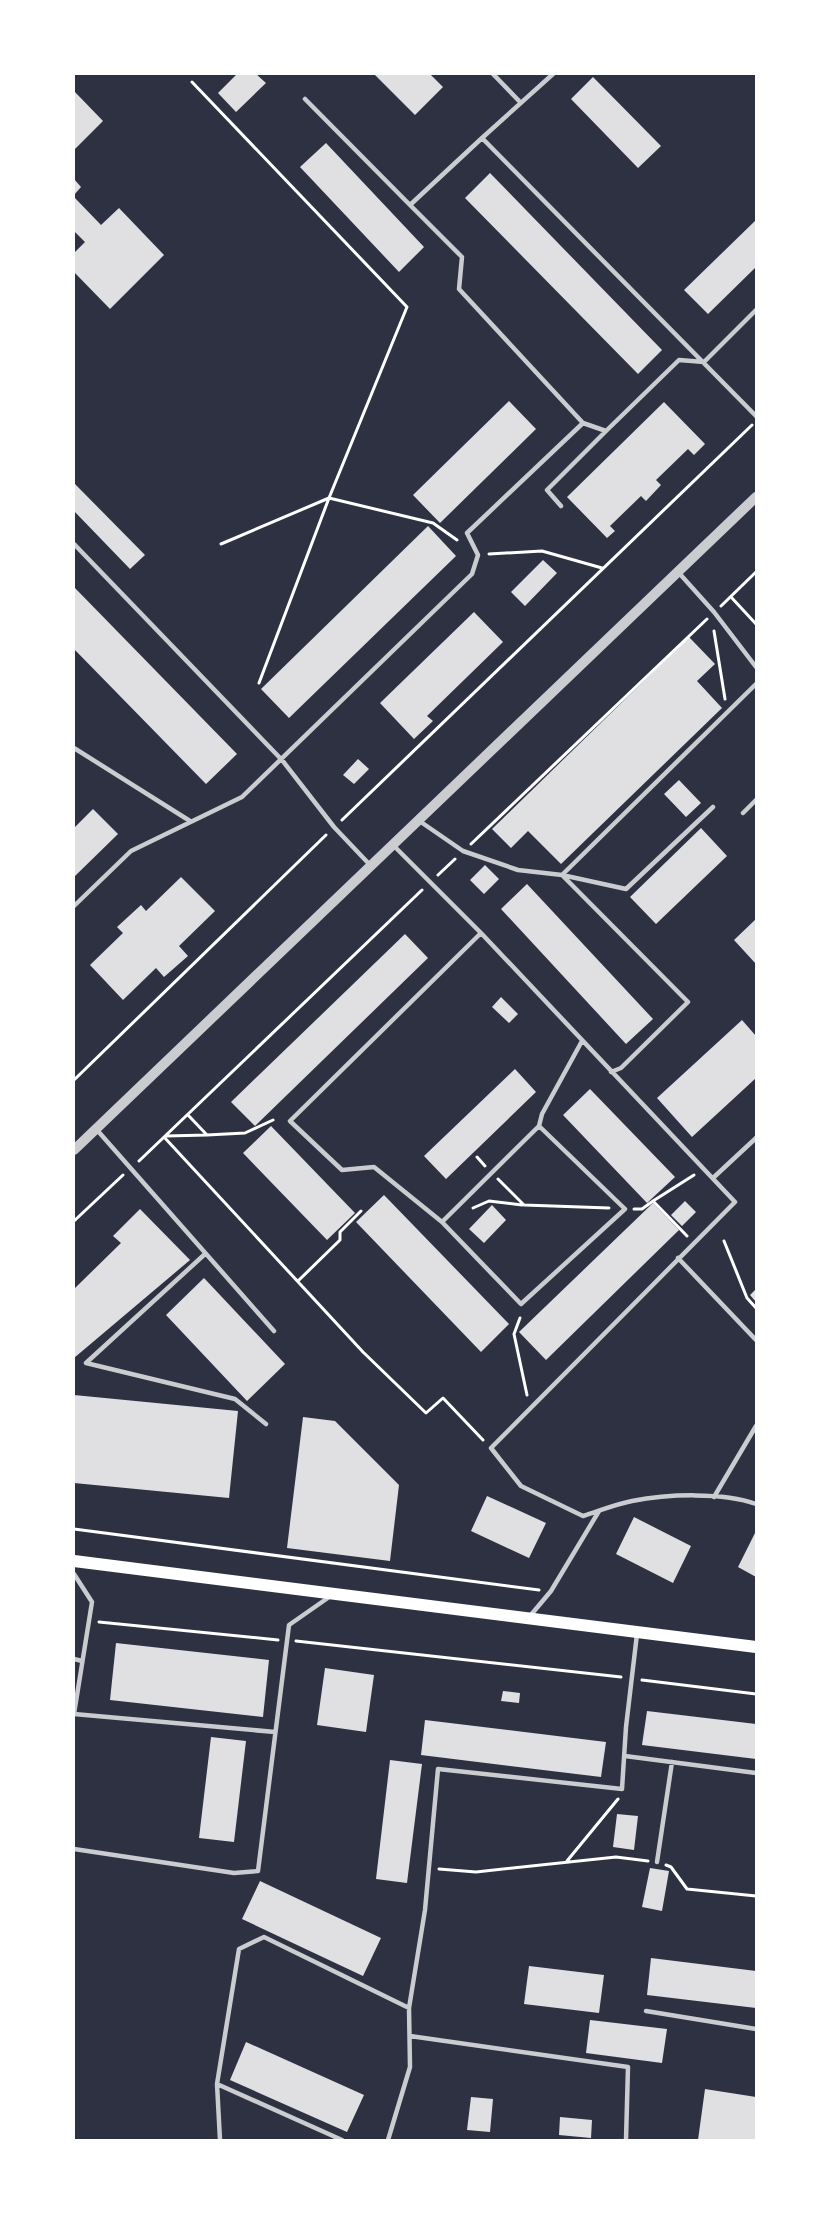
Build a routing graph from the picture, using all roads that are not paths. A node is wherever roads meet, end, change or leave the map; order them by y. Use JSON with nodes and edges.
{"nodes":[{"id":1,"x":493,"y":74,"type":"edge"},
{"id":2,"x":553,"y":74,"type":"edge"},
{"id":3,"x":305,"y":99,"type":"dead end"},
{"id":4,"x":521,"y":103,"type":"junction"},
{"id":5,"x":482,"y":138,"type":"junction"},
{"id":6,"x":410,"y":205,"type":"junction"},
{"id":7,"x":756,"y":310,"type":"edge"},
{"id":8,"x":704,"y":362,"type":"junction"},
{"id":9,"x":756,"y":416,"type":"edge"},
{"id":10,"x":583,"y":423,"type":"junction"},
{"id":11,"x":606,"y":431,"type":"junction"},
{"id":12,"x":756,"y":497,"type":"edge"},
{"id":13,"x":561,"y":506,"type":"dead end"},
{"id":14,"x":74,"y":544,"type":"edge"},
{"id":15,"x":677,"y":571,"type":"junction"},
{"id":16,"x":756,"y":667,"type":"edge"},
{"id":17,"x":756,"y":684,"type":"edge"},
{"id":18,"x":74,"y":748,"type":"edge"},
{"id":19,"x":282,"y":760,"type":"junction"},
{"id":20,"x":756,"y":800,"type":"edge"},
{"id":21,"x":713,"y":807,"type":"dead end"},
{"id":22,"x":743,"y":813,"type":"dead end"},
{"id":23,"x":418,"y":820,"type":"junction"},
{"id":24,"x":190,"y":821,"type":"junction"},
{"id":25,"x":393,"y":845,"type":"junction"},
{"id":26,"x":371,"y":867,"type":"junction"},
{"id":27,"x":562,"y":875,"type":"junction"},
{"id":28,"x":74,"y":906,"type":"edge"},
{"id":29,"x":481,"y":933,"type":"junction"},
{"id":30,"x":582,"y":1041,"type":"junction"},
{"id":31,"x":611,"y":1072,"type":"junction"},
{"id":32,"x":539,"y":1126,"type":"junction"},
{"id":33,"x":95,"y":1128,"type":"junction"},
{"id":34,"x":756,"y":1138,"type":"edge"},
{"id":35,"x":74,"y":1150,"type":"edge"},
{"id":36,"x":713,"y":1178,"type":"junction"},
{"id":37,"x":442,"y":1222,"type":"junction"},
{"id":38,"x":205,"y":1254,"type":"junction"},
{"id":39,"x":678,"y":1258,"type":"junction"},
{"id":40,"x":274,"y":1331,"type":"dead end"},
{"id":41,"x":756,"y":1340,"type":"edge"},
{"id":42,"x":266,"y":1424,"type":"dead end"},
{"id":43,"x":756,"y":1426,"type":"edge"},
{"id":44,"x":714,"y":1497,"type":"junction"},
{"id":45,"x":756,"y":1504,"type":"edge"},
{"id":46,"x":599,"y":1511,"type":"junction"},
{"id":47,"x":74,"y":1561,"type":"edge"},
{"id":48,"x":74,"y":1574,"type":"edge"},
{"id":49,"x":333,"y":1594,"type":"junction"},
{"id":50,"x":529,"y":1617,"type":"junction"},
{"id":51,"x":638,"y":1631,"type":"junction"},
{"id":52,"x":756,"y":1647,"type":"edge"},
{"id":53,"x":74,"y":1659,"type":"edge"},
{"id":54,"x":82,"y":1661,"type":"junction"},
{"id":55,"x":74,"y":1714,"type":"edge"},
{"id":56,"x":275,"y":1731,"type":"junction"},
{"id":57,"x":624,"y":1756,"type":"junction"},
{"id":58,"x":672,"y":1762,"type":"junction"},
{"id":59,"x":756,"y":1773,"type":"edge"},
{"id":60,"x":74,"y":1849,"type":"edge"},
{"id":61,"x":657,"y":1862,"type":"road end"},
{"id":62,"x":409,"y":2008,"type":"junction"},
{"id":63,"x":646,"y":2011,"type":"dead end"},
{"id":64,"x":756,"y":2029,"type":"edge"},
{"id":65,"x":410,"y":2036,"type":"junction"},
{"id":66,"x":217,"y":2084,"type":"junction"},
{"id":67,"x":220,"y":2140,"type":"edge"},
{"id":68,"x":342,"y":2140,"type":"edge"},
{"id":69,"x":388,"y":2140,"type":"edge"},
{"id":70,"x":626,"y":2140,"type":"edge"}],
"edges":[{"from":1,"to":4,"type":"lane"},
{"from":2,"to":4,"type":"lane"},
{"from":3,"to":6,"type":"lane"},
{"from":4,"to":5,"type":"lane"},
{"from":5,"to":6,"type":"lane"},
{"from":5,"to":8,"type":"lane"},
{"from":6,"to":10,"type":"lane"},
{"from":7,"to":8,"type":"lane"},
{"from":8,"to":9,"type":"lane"},
{"from":8,"to":11,"type":"lane"},
{"from":10,"to":11,"type":"lane"},
{"from":10,"to":19,"type":"lane"},
{"from":11,"to":13,"type":"lane"},
{"from":12,"to":15,"type":"street"},
{"from":14,"to":19,"type":"lane"},
{"from":15,"to":16,"type":"lane"},
{"from":15,"to":23,"type":"street"},
{"from":17,"to":27,"type":"lane"},
{"from":18,"to":24,"type":"lane"},
{"from":19,"to":24,"type":"lane"},
{"from":19,"to":26,"type":"lane"},
{"from":20,"to":22,"type":"lane"},
{"from":21,"to":27,"type":"lane"},
{"from":23,"to":25,"type":"street"},
{"from":23,"to":27,"type":"lane"},
{"from":24,"to":28,"type":"lane"},
{"from":25,"to":26,"type":"street"},
{"from":25,"to":29,"type":"lane"},
{"from":26,"to":33,"type":"street"},
{"from":27,"to":31,"type":"lane"},
{"from":29,"to":30,"type":"lane"},
{"from":29,"to":37,"type":"lane"},
{"from":30,"to":31,"type":"lane"},
{"from":30,"to":32,"type":"lane"},
{"from":31,"to":36,"type":"lane"},
{"from":32,"to":37,"type":"lane"},
{"from":32,"to":37,"type":"lane"},
{"from":33,"to":35,"type":"street"},
{"from":33,"to":38,"type":"lane"},
{"from":34,"to":36,"type":"lane"},
{"from":36,"to":39,"type":"lane"},
{"from":38,"to":40,"type":"lane"},
{"from":38,"to":42,"type":"lane"},
{"from":39,"to":41,"type":"lane"},
{"from":39,"to":46,"type":"lane"},
{"from":43,"to":44,"type":"lane"},
{"from":44,"to":45,"type":"lane"},
{"from":44,"to":46,"type":"lane"},
{"from":46,"to":50,"type":"lane"},
{"from":47,"to":49,"type":"main road"},
{"from":48,"to":54,"type":"lane"},
{"from":49,"to":50,"type":"main road"},
{"from":49,"to":56,"type":"lane"},
{"from":50,"to":51,"type":"main road"},
{"from":51,"to":52,"type":"main road"},
{"from":51,"to":57,"type":"lane"},
{"from":53,"to":54,"type":"lane"},
{"from":54,"to":55,"type":"lane"},
{"from":55,"to":56,"type":"lane"},
{"from":56,"to":60,"type":"lane"},
{"from":57,"to":58,"type":"lane"},
{"from":57,"to":62,"type":"lane"},
{"from":58,"to":59,"type":"lane"},
{"from":58,"to":61,"type":"lane"},
{"from":62,"to":65,"type":"lane"},
{"from":62,"to":66,"type":"lane"},
{"from":63,"to":64,"type":"lane"},
{"from":65,"to":69,"type":"lane"},
{"from":65,"to":70,"type":"lane"},
{"from":66,"to":67,"type":"lane"},
{"from":66,"to":68,"type":"lane"}]}
